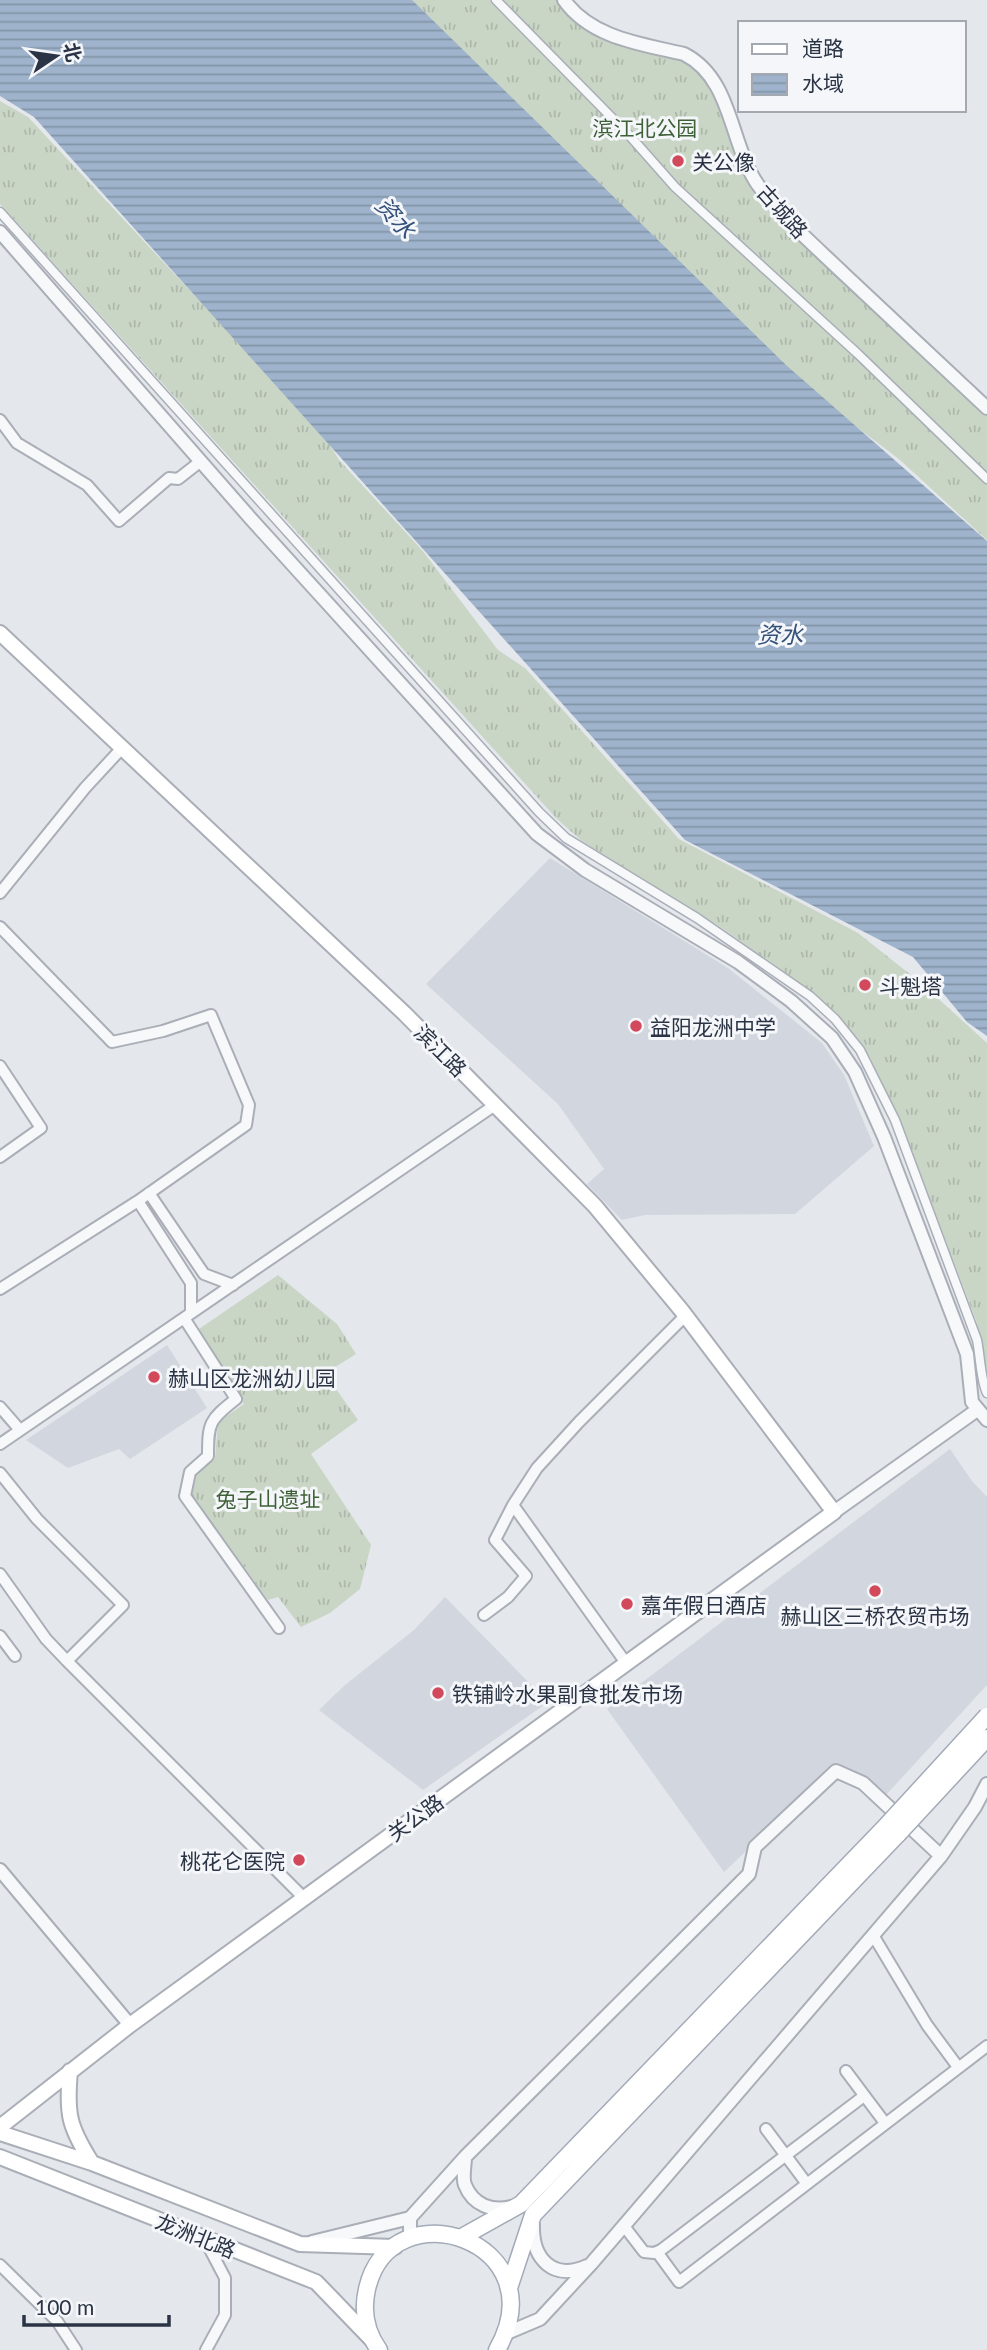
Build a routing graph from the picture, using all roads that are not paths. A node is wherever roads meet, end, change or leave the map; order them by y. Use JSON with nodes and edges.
{"nodes":[{"id":1,"x":496,"y":0,"type":"edge"},
{"id":2,"x":564,"y":0,"type":"edge"},
{"id":3,"x":0,"y":212,"type":"edge"},
{"id":4,"x":1,"y":236,"type":"edge"},
{"id":5,"x":987,"y":408,"type":"edge"},
{"id":6,"x":0,"y":420,"type":"edge"},
{"id":7,"x":201,"y":461,"type":"junction"},
{"id":8,"x":987,"y":479,"type":"edge"},
{"id":9,"x":0,"y":633,"type":"edge"},
{"id":10,"x":122,"y":747,"type":"junction"},
{"id":11,"x":0,"y":893,"type":"edge"},
{"id":12,"x":0,"y":927,"type":"edge"},
{"id":13,"x":0,"y":1066,"type":"edge"},
{"id":14,"x":495,"y":1105,"type":"junction"},
{"id":15,"x":0,"y":1157,"type":"edge"},
{"id":16,"x":149,"y":1193,"type":"junction"},
{"id":17,"x":138,"y":1201,"type":"junction"},
{"id":18,"x":233,"y":1284,"type":"junction"},
{"id":19,"x":0,"y":1289,"type":"edge"},
{"id":20,"x":686,"y":1315,"type":"junction"},
{"id":21,"x":187,"y":1316,"type":"junction"},
{"id":22,"x":987,"y":1393,"type":"edge"},
{"id":23,"x":0,"y":1407,"type":"edge"},
{"id":24,"x":977,"y":1410,"type":"junction"},
{"id":25,"x":987,"y":1420,"type":"edge"},
{"id":26,"x":20,"y":1430,"type":"junction"},
{"id":27,"x":0,"y":1444,"type":"edge"},
{"id":28,"x":0,"y":1474,"type":"edge"},
{"id":29,"x":513,"y":1505,"type":"junction"},
{"id":30,"x":834,"y":1512,"type":"junction"},
{"id":31,"x":0,"y":1574,"type":"edge"},
{"id":32,"x":484,"y":1615,"type":"dead end"},
{"id":33,"x":279,"y":1628,"type":"dead end"},
{"id":34,"x":0,"y":1636,"type":"edge"},
{"id":35,"x":15,"y":1656,"type":"dead end"},
{"id":36,"x":67,"y":1661,"type":"junction"},
{"id":37,"x":626,"y":1663,"type":"junction"},
{"id":38,"x":987,"y":1716,"type":"edge"},
{"id":39,"x":987,"y":1738,"type":"edge"},
{"id":40,"x":987,"y":1784,"type":"edge"},
{"id":41,"x":892,"y":1829,"type":"junction"},
{"id":42,"x":940,"y":1856,"type":"junction"},
{"id":43,"x":0,"y":1870,"type":"edge"},
{"id":44,"x":304,"y":1898,"type":"junction"},
{"id":45,"x":873,"y":1935,"type":"junction"},
{"id":46,"x":130,"y":2025,"type":"junction"},
{"id":47,"x":987,"y":2046,"type":"edge"},
{"id":48,"x":958,"y":2067,"type":"junction"},
{"id":49,"x":71,"y":2071,"type":"junction"},
{"id":50,"x":846,"y":2071,"type":"dead end"},
{"id":51,"x":864,"y":2096,"type":"junction"},
{"id":52,"x":886,"y":2123,"type":"junction"},
{"id":53,"x":0,"y":2127,"type":"edge"},
{"id":54,"x":766,"y":2129,"type":"dead end"},
{"id":55,"x":0,"y":2133,"type":"edge"},
{"id":56,"x":786,"y":2156,"type":"junction"},
{"id":57,"x":0,"y":2157,"type":"edge"},
{"id":58,"x":465,"y":2157,"type":"junction"},
{"id":59,"x":92,"y":2163,"type":"junction"},
{"id":60,"x":807,"y":2184,"type":"junction"},
{"id":61,"x":527,"y":2209,"type":"junction"},
{"id":62,"x":410,"y":2218,"type":"junction"},
{"id":63,"x":624,"y":2226,"type":"junction"},
{"id":64,"x":462,"y":2237,"type":"junction"},
{"id":65,"x":204,"y":2238,"type":"junction"},
{"id":66,"x":410,"y":2239,"type":"junction"},
{"id":67,"x":300,"y":2244,"type":"junction"},
{"id":68,"x":395,"y":2247,"type":"junction"},
{"id":69,"x":657,"y":2252,"type":"junction"},
{"id":70,"x":591,"y":2264,"type":"junction"},
{"id":71,"x":0,"y":2265,"type":"edge"},
{"id":72,"x":509,"y":2288,"type":"junction"},
{"id":73,"x":507,"y":2333,"type":"junction"},
{"id":74,"x":376,"y":2346,"type":"edge"},
{"id":75,"x":76,"y":2350,"type":"edge"},
{"id":76,"x":206,"y":2350,"type":"edge"},
{"id":77,"x":497,"y":2350,"type":"edge"}],
"edges":[{"from":1,"to":8,"type":"street"},
{"from":2,"to":5,"type":"street","name":"古城路"},
{"from":3,"to":22,"type":"street"},
{"from":4,"to":7,"type":"street"},
{"from":6,"to":7,"type":"street"},
{"from":7,"to":24,"type":"street"},
{"from":9,"to":10,"type":"main road","name":"滨江路"},
{"from":10,"to":11,"type":"street"},
{"from":10,"to":14,"type":"main road","name":"滨江路"},
{"from":12,"to":16,"type":"street"},
{"from":13,"to":15,"type":"street"},
{"from":14,"to":18,"type":"street"},
{"from":14,"to":20,"type":"main road","name":"滨江路"},
{"from":16,"to":17,"type":"street"},
{"from":16,"to":18,"type":"street"},
{"from":17,"to":19,"type":"street"},
{"from":17,"to":21,"type":"street"},
{"from":18,"to":21,"type":"street"},
{"from":20,"to":29,"type":"street"},
{"from":20,"to":30,"type":"main road","name":"滨江路"},
{"from":21,"to":26,"type":"street"},
{"from":21,"to":33,"type":"street"},
{"from":23,"to":26,"type":"street"},
{"from":24,"to":25,"type":"street"},
{"from":24,"to":30,"type":"street"},
{"from":26,"to":27,"type":"street"},
{"from":28,"to":36,"type":"street"},
{"from":29,"to":32,"type":"street"},
{"from":29,"to":37,"type":"street"},
{"from":30,"to":37,"type":"main road","name":"关公路"},
{"from":31,"to":36,"type":"street"},
{"from":34,"to":35,"type":"street"},
{"from":36,"to":44,"type":"street"},
{"from":37,"to":44,"type":"main road","name":"关公路"},
{"from":38,"to":41,"type":"main road","bridge":true},
{"from":39,"to":41,"type":"main road","bridge":true},
{"from":40,"to":42,"type":"street"},
{"from":41,"to":61,"type":"main road"},
{"from":42,"to":45,"type":"street"},
{"from":42,"to":58,"type":"street"},
{"from":43,"to":46,"type":"street"},
{"from":44,"to":46,"type":"main road","name":"关公路"},
{"from":45,"to":48,"type":"street"},
{"from":45,"to":63,"type":"street"},
{"from":46,"to":49,"type":"main road","name":"关公路"},
{"from":47,"to":48,"type":"street"},
{"from":48,"to":52,"type":"street"},
{"from":49,"to":53,"type":"main road","name":"关公路"},
{"from":49,"to":59,"type":"main road"},
{"from":50,"to":51,"type":"street"},
{"from":51,"to":52,"type":"street"},
{"from":51,"to":56,"type":"street"},
{"from":52,"to":60,"type":"street"},
{"from":54,"to":56,"type":"street"},
{"from":55,"to":59,"type":"main road","name":"龙洲北路"},
{"from":56,"to":60,"type":"street"},
{"from":56,"to":69,"type":"street"},
{"from":57,"to":65,"type":"main road","name":"龙洲北路"},
{"from":58,"to":61,"type":"street"},
{"from":58,"to":62,"type":"street"},
{"from":59,"to":67,"type":"main road","name":"龙洲北路"},
{"from":60,"to":69,"type":"street"},
{"from":61,"to":64,"type":"main road"},
{"from":61,"to":70,"type":"street"},
{"from":61,"to":72,"type":"main road"},
{"from":62,"to":66,"type":"street"},
{"from":62,"to":67,"type":"street"},
{"from":63,"to":69,"type":"street"},
{"from":63,"to":70,"type":"street"},
{"from":64,"to":66,"type":"main road"},
{"from":64,"to":72,"type":"main road"},
{"from":65,"to":74,"type":"main road","name":"龙洲北路"},
{"from":65,"to":76,"type":"street"},
{"from":66,"to":68,"type":"main road"},
{"from":67,"to":68,"type":"main road","name":"龙洲北路"},
{"from":68,"to":74,"type":"main road"},
{"from":70,"to":73,"type":"street"},
{"from":71,"to":75,"type":"street"},
{"from":72,"to":73,"type":"main road"},
{"from":73,"to":77,"type":"main road"}]}
